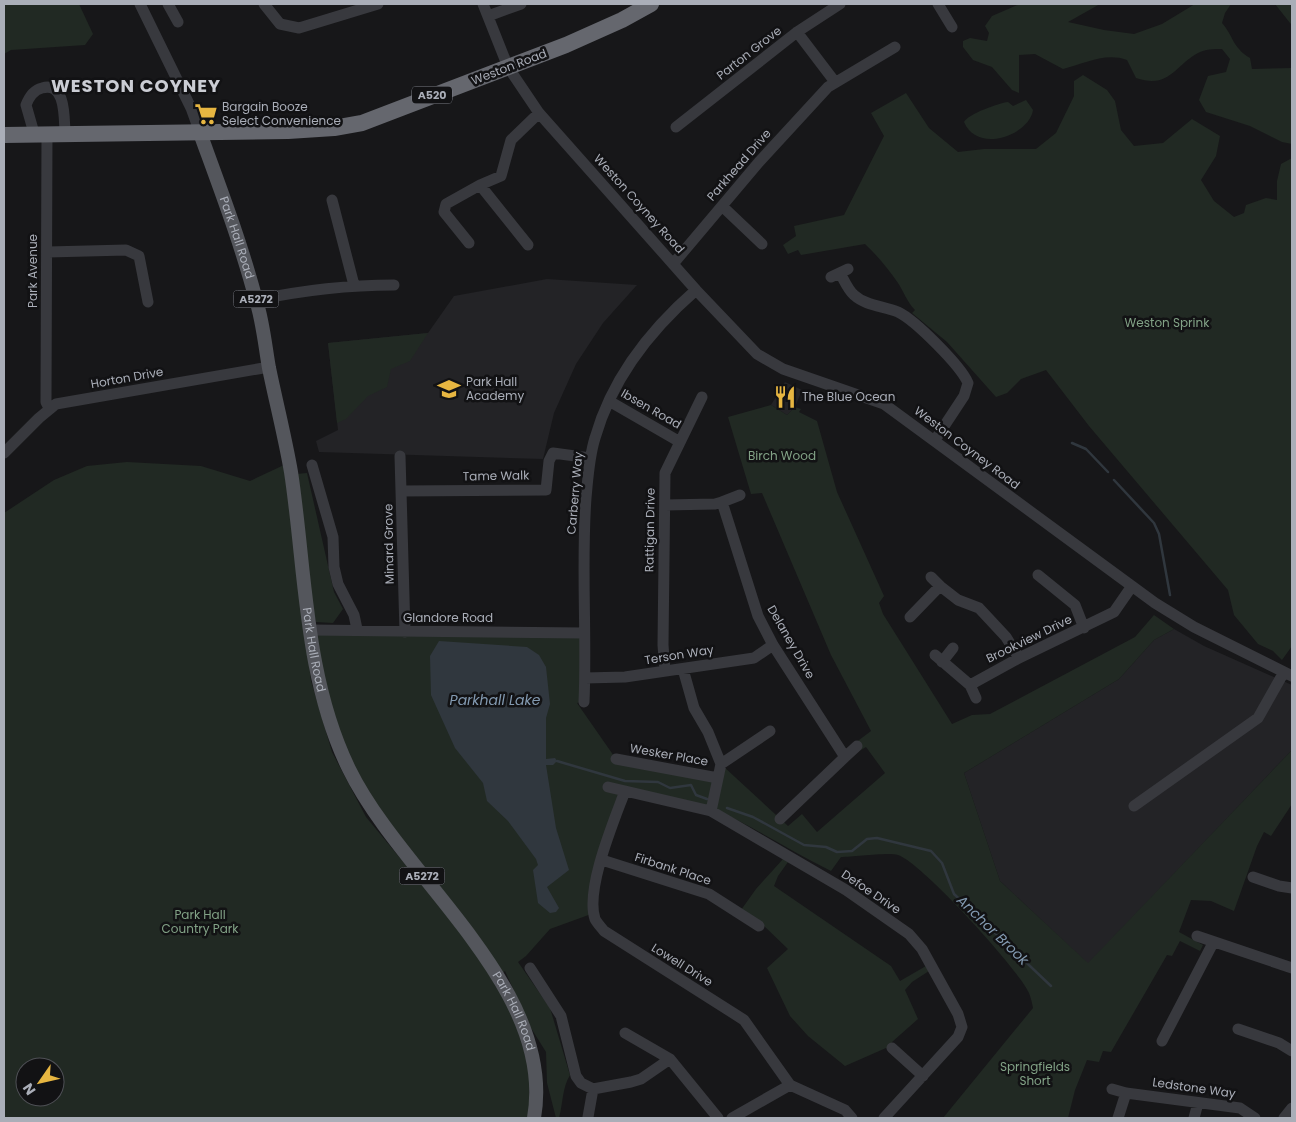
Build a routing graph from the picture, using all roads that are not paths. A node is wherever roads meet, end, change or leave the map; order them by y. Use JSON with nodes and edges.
{"nodes":[{"id":1,"x":140,"y":4,"type":"edge"},
{"id":2,"x":168,"y":4,"type":"edge"},
{"id":3,"x":264,"y":4,"type":"edge"},
{"id":4,"x":378,"y":4,"type":"edge"},
{"id":5,"x":483,"y":4,"type":"edge"},
{"id":6,"x":521,"y":4,"type":"edge"},
{"id":7,"x":651,"y":4,"type":"edge"},
{"id":8,"x":840,"y":4,"type":"edge"},
{"id":9,"x":938,"y":4,"type":"edge"},
{"id":10,"x":488,"y":16,"type":"junction"},
{"id":11,"x":178,"y":22,"type":"dead end"},
{"id":12,"x":952,"y":27,"type":"dead end"},
{"id":13,"x":797,"y":32,"type":"junction"},
{"id":14,"x":895,"y":46,"type":"dead end"},
{"id":15,"x":508,"y":68,"type":"junction"},
{"id":16,"x":832,"y":84,"type":"junction"},
{"id":17,"x":539,"y":113,"type":"junction"},
{"id":18,"x":676,"y":127,"type":"dead end"},
{"id":19,"x":65,"y":132,"type":"junction"},
{"id":20,"x":200,"y":133,"type":"junction"},
{"id":21,"x":40,"y":134,"type":"junction"},
{"id":22,"x":4,"y":135,"type":"edge"},
{"id":23,"x":480,"y":185,"type":"junction"},
{"id":24,"x":332,"y":200,"type":"dead end"},
{"id":25,"x":722,"y":206,"type":"junction"},
{"id":26,"x":469,"y":243,"type":"dead end"},
{"id":27,"x":762,"y":244,"type":"dead end"},
{"id":28,"x":528,"y":245,"type":"dead end"},
{"id":29,"x":48,"y":252,"type":"junction"},
{"id":30,"x":674,"y":264,"type":"junction"},
{"id":31,"x":840,"y":273,"type":"dead end"},
{"id":32,"x":354,"y":285,"type":"junction"},
{"id":33,"x":394,"y":286,"type":"dead end"},
{"id":34,"x":696,"y":290,"type":"junction"},
{"id":35,"x":256,"y":300,"type":"junction"},
{"id":36,"x":148,"y":302,"type":"dead end"},
{"id":37,"x":269,"y":367,"type":"junction"},
{"id":38,"x":702,"y":397,"type":"dead end"},
{"id":39,"x":609,"y":401,"type":"junction"},
{"id":40,"x":49,"y":408,"type":"junction"},
{"id":41,"x":935,"y":440,"type":"junction"},
{"id":42,"x":680,"y":442,"type":"junction"},
{"id":43,"x":5,"y":451,"type":"edge"},
{"id":44,"x":400,"y":456,"type":"dead end"},
{"id":45,"x":590,"y":458,"type":"junction"},
{"id":46,"x":312,"y":466,"type":"dead end"},
{"id":47,"x":401,"y":491,"type":"junction"},
{"id":48,"x":740,"y":495,"type":"dead end"},
{"id":49,"x":722,"y":502,"type":"junction"},
{"id":50,"x":665,"y":505,"type":"junction"},
{"id":51,"x":1038,"y":575,"type":"dead end"},
{"id":52,"x":931,"y":577,"type":"dead end"},
{"id":53,"x":940,"y":586,"type":"junction"},
{"id":54,"x":1132,"y":586,"type":"junction"},
{"id":55,"x":916,"y":615,"type":"dead end"},
{"id":56,"x":1084,"y":628,"type":"junction"},
{"id":57,"x":357,"y":629,"type":"junction"},
{"id":58,"x":311,"y":630,"type":"junction"},
{"id":59,"x":405,"y":632,"type":"junction"},
{"id":60,"x":584,"y":633,"type":"junction"},
{"id":61,"x":773,"y":645,"type":"junction"},
{"id":62,"x":953,"y":648,"type":"dead end"},
{"id":63,"x":1019,"y":658,"type":"junction"},
{"id":64,"x":683,"y":669,"type":"junction"},
{"id":65,"x":665,"y":671,"type":"junction"},
{"id":66,"x":1288,"y":674,"type":"edge"},
{"id":67,"x":585,"y":678,"type":"junction"},
{"id":68,"x":970,"y":685,"type":"junction"},
{"id":69,"x":976,"y":698,"type":"dead end"},
{"id":70,"x":584,"y":702,"type":"dead end"},
{"id":71,"x":770,"y":731,"type":"dead end"},
{"id":72,"x":858,"y":746,"type":"dead end"},
{"id":73,"x":845,"y":757,"type":"junction"},
{"id":74,"x":616,"y":759,"type":"dead end"},
{"id":75,"x":721,"y":764,"type":"junction"},
{"id":76,"x":718,"y":778,"type":"junction"},
{"id":77,"x":608,"y":786,"type":"dead end"},
{"id":78,"x":625,"y":791,"type":"junction"},
{"id":79,"x":1134,"y":806,"type":"dead end"},
{"id":80,"x":712,"y":811,"type":"junction"},
{"id":81,"x":780,"y":819,"type":"dead end"},
{"id":82,"x":602,"y":860,"type":"junction"},
{"id":83,"x":1253,"y":877,"type":"dead end"},
{"id":84,"x":1292,"y":888,"type":"edge"},
{"id":85,"x":759,"y":926,"type":"dead end"},
{"id":86,"x":1198,"y":936,"type":"dead end"},
{"id":87,"x":1213,"y":943,"type":"junction"},
{"id":88,"x":530,"y":968,"type":"dead end"},
{"id":89,"x":1292,"y":968,"type":"edge"},
{"id":90,"x":1238,"y":1029,"type":"dead end"},
{"id":91,"x":625,"y":1033,"type":"dead end"},
{"id":92,"x":1162,"y":1042,"type":"dead end"},
{"id":93,"x":1292,"y":1051,"type":"edge"},
{"id":94,"x":895,"y":1055,"type":"dead end"},
{"id":95,"x":670,"y":1059,"type":"junction"},
{"id":96,"x":923,"y":1076,"type":"junction"},
{"id":97,"x":790,"y":1085,"type":"junction"},
{"id":98,"x":593,"y":1089,"type":"junction"},
{"id":99,"x":1112,"y":1089,"type":"dead end"},
{"id":100,"x":1126,"y":1093,"type":"junction"},
{"id":101,"x":1198,"y":1103,"type":"junction"},
{"id":102,"x":1292,"y":1108,"type":"edge"},
{"id":103,"x":588,"y":1117,"type":"edge"},
{"id":104,"x":534,"y":1118,"type":"edge"},
{"id":105,"x":718,"y":1118,"type":"edge"},
{"id":106,"x":732,"y":1118,"type":"edge"},
{"id":107,"x":852,"y":1118,"type":"edge"},
{"id":108,"x":884,"y":1118,"type":"edge"},
{"id":109,"x":1118,"y":1118,"type":"edge"},
{"id":110,"x":1194,"y":1118,"type":"edge"},
{"id":111,"x":1255,"y":1118,"type":"edge"},
{"id":112,"x":1284,"y":1118,"type":"edge"}],
"edges":[{"from":1,"to":20,"type":"street"},
{"from":2,"to":11,"type":"street"},
{"from":3,"to":4,"type":"street"},
{"from":5,"to":10,"type":"street","name":"Weston Coyney Road"},
{"from":6,"to":10,"type":"street"},
{"from":7,"to":15,"type":"highway","name":"Weston Road","number":"A520"},
{"from":8,"to":13,"type":"street","name":"Parton Grove"},
{"from":9,"to":12,"type":"street"},
{"from":10,"to":15,"type":"street","name":"Weston Coyney Road"},
{"from":13,"to":16,"type":"street"},
{"from":13,"to":18,"type":"street","name":"Parton Grove"},
{"from":14,"to":16,"type":"street","name":"Parkhead Drive"},
{"from":15,"to":17,"type":"street","name":"Weston Coyney Road"},
{"from":15,"to":20,"type":"highway","name":"Weston Road","number":"A520"},
{"from":16,"to":25,"type":"street","name":"Parkhead Drive"},
{"from":17,"to":23,"type":"street"},
{"from":17,"to":30,"type":"street","name":"Weston Coyney Road"},
{"from":19,"to":20,"type":"highway","name":"Weston Road","number":"A520"},
{"from":19,"to":21,"type":"highway","name":"Weston Road","number":"A520"},
{"from":19,"to":21,"type":"street"},
{"from":20,"to":35,"type":"main road","name":"Park Hall Road","number":"A5272"},
{"from":21,"to":22,"type":"highway","name":"Weston Road","number":"A520"},
{"from":21,"to":29,"type":"street","name":"Park Avenue"},
{"from":23,"to":26,"type":"street"},
{"from":23,"to":28,"type":"street"},
{"from":24,"to":32,"type":"street"},
{"from":25,"to":27,"type":"street"},
{"from":25,"to":30,"type":"street","name":"Parkhead Drive"},
{"from":29,"to":36,"type":"street"},
{"from":29,"to":40,"type":"street","name":"Park Avenue"},
{"from":30,"to":34,"type":"street","name":"Weston Coyney Road"},
{"from":31,"to":41,"type":"street"},
{"from":32,"to":33,"type":"street"},
{"from":32,"to":35,"type":"street"},
{"from":34,"to":39,"type":"street","name":"Carberry Way"},
{"from":34,"to":41,"type":"street","name":"Weston Coyney Road"},
{"from":35,"to":37,"type":"main road","name":"Park Hall Road","number":"A5272"},
{"from":37,"to":40,"type":"street","name":"Horton Drive"},
{"from":37,"to":58,"type":"main road","name":"Park Hall Road","number":"A5272"},
{"from":38,"to":42,"type":"street","name":"Rattigan Drive"},
{"from":39,"to":42,"type":"street","name":"Ibsen Road"},
{"from":39,"to":45,"type":"street","name":"Carberry Way"},
{"from":40,"to":43,"type":"street","name":"Horton Drive"},
{"from":41,"to":54,"type":"street","name":"Weston Coyney Road"},
{"from":42,"to":50,"type":"street","name":"Rattigan Drive"},
{"from":44,"to":47,"type":"street","name":"Minard Grove"},
{"from":45,"to":47,"type":"street","name":"Tame Walk"},
{"from":45,"to":60,"type":"street","name":"Carberry Way"},
{"from":46,"to":57,"type":"street"},
{"from":47,"to":59,"type":"street","name":"Minard Grove"},
{"from":48,"to":49,"type":"street"},
{"from":49,"to":50,"type":"street"},
{"from":49,"to":61,"type":"street","name":"Delaney Drive"},
{"from":50,"to":65,"type":"street","name":"Rattigan Drive"},
{"from":51,"to":56,"type":"street"},
{"from":52,"to":53,"type":"street"},
{"from":53,"to":55,"type":"street"},
{"from":53,"to":63,"type":"street"},
{"from":54,"to":56,"type":"street","name":"Brookview Drive"},
{"from":54,"to":66,"type":"street","name":"Weston Coyney Road"},
{"from":56,"to":63,"type":"street","name":"Brookview Drive"},
{"from":57,"to":58,"type":"street","name":"Glandore Road"},
{"from":57,"to":59,"type":"street","name":"Glandore Road"},
{"from":58,"to":104,"type":"main road","name":"Park Hall Road","number":"A5272"},
{"from":59,"to":60,"type":"street","name":"Glandore Road"},
{"from":60,"to":67,"type":"street","name":"Carberry Way"},
{"from":61,"to":64,"type":"street","name":"Terson Way"},
{"from":61,"to":73,"type":"street","name":"Delaney Drive"},
{"from":62,"to":68,"type":"street"},
{"from":63,"to":68,"type":"street","name":"Brookview Drive"},
{"from":64,"to":65,"type":"street","name":"Terson Way"},
{"from":64,"to":75,"type":"street"},
{"from":65,"to":67,"type":"street","name":"Terson Way"},
{"from":66,"to":79,"type":"street"},
{"from":67,"to":70,"type":"street","name":"Carberry Way"},
{"from":68,"to":69,"type":"street"},
{"from":71,"to":75,"type":"street"},
{"from":72,"to":73,"type":"street"},
{"from":73,"to":81,"type":"street"},
{"from":74,"to":76,"type":"street","name":"Wesker Place"},
{"from":75,"to":76,"type":"street"},
{"from":76,"to":80,"type":"street"},
{"from":77,"to":78,"type":"street","name":"Defoe Drive"},
{"from":78,"to":80,"type":"street","name":"Defoe Drive"},
{"from":78,"to":82,"type":"street","name":"Lowell Drive"},
{"from":80,"to":96,"type":"street","name":"Defoe Drive"},
{"from":82,"to":85,"type":"street","name":"Firbank Place"},
{"from":82,"to":97,"type":"street","name":"Lowell Drive"},
{"from":83,"to":84,"type":"street"},
{"from":86,"to":87,"type":"street"},
{"from":87,"to":89,"type":"street"},
{"from":87,"to":92,"type":"street"},
{"from":88,"to":98,"type":"street"},
{"from":90,"to":93,"type":"street"},
{"from":91,"to":95,"type":"street"},
{"from":94,"to":96,"type":"street"},
{"from":95,"to":98,"type":"street"},
{"from":95,"to":105,"type":"street"},
{"from":96,"to":108,"type":"street","name":"Defoe Drive"},
{"from":97,"to":106,"type":"street"},
{"from":97,"to":107,"type":"street"},
{"from":98,"to":103,"type":"street"},
{"from":99,"to":100,"type":"street","name":"Ledstone Way"},
{"from":100,"to":101,"type":"street","name":"Ledstone Way"},
{"from":100,"to":109,"type":"street"},
{"from":101,"to":110,"type":"street"},
{"from":101,"to":111,"type":"street","name":"Ledstone Way"},
{"from":102,"to":112,"type":"street"}]}
